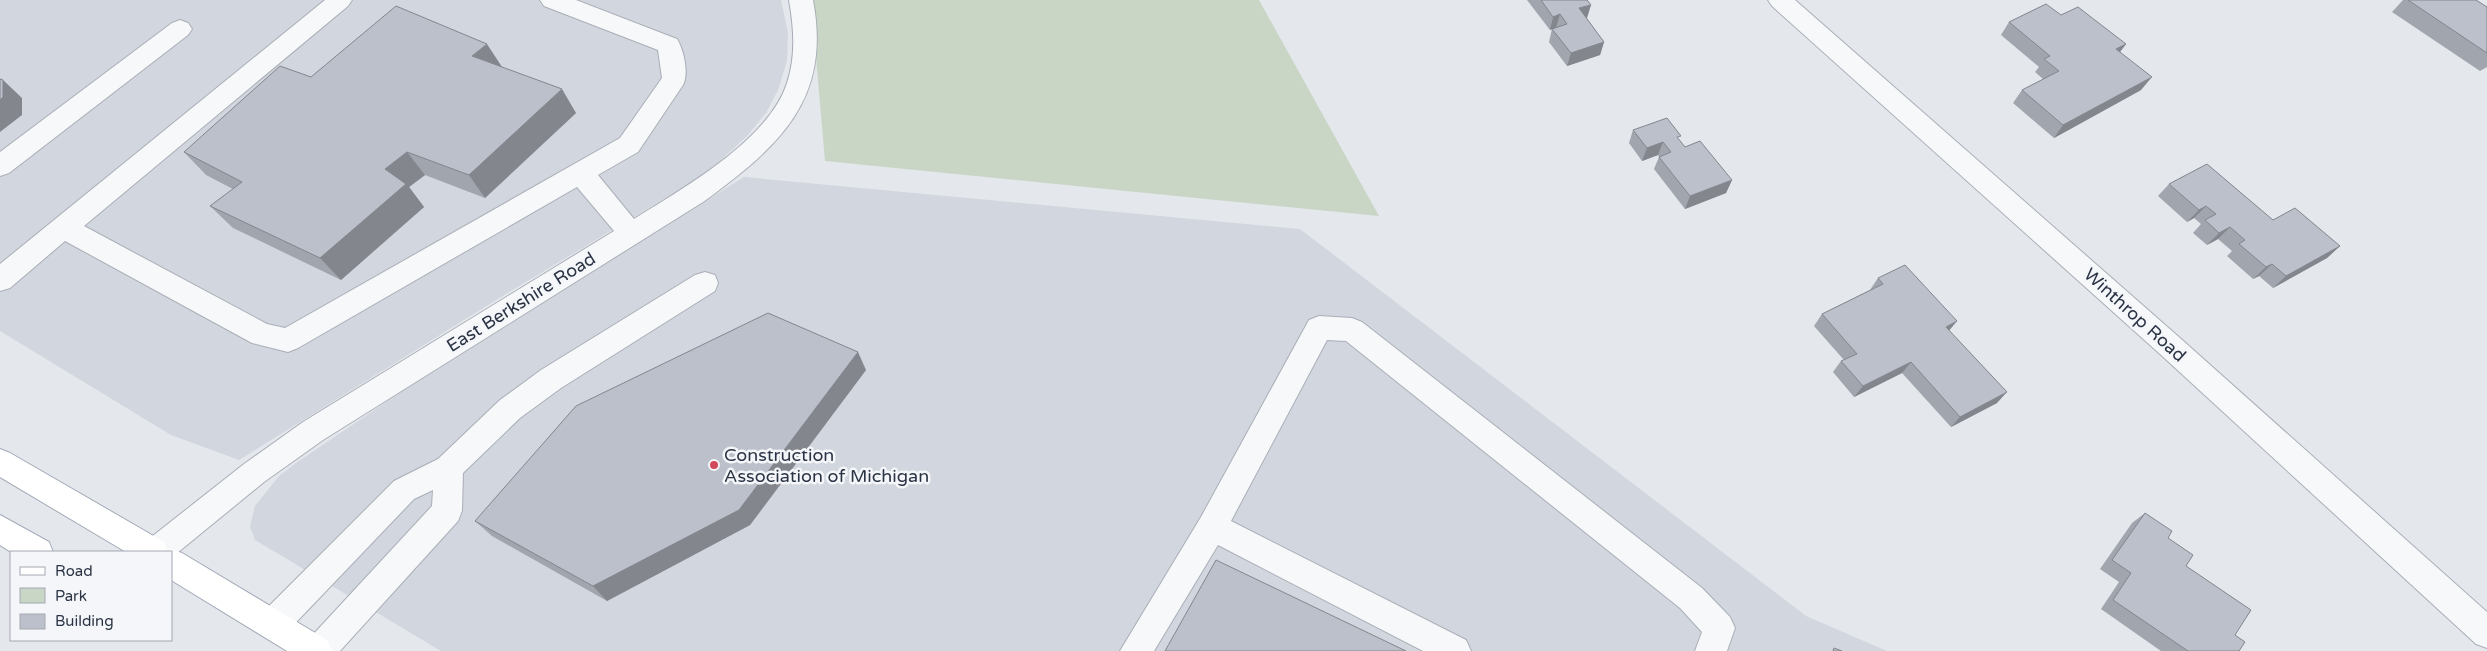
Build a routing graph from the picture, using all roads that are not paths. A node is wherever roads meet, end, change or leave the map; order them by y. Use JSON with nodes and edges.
{"nodes":[{"id":1,"x":340,"y":0,"type":"edge"},
{"id":2,"x":552,"y":0,"type":"edge"},
{"id":3,"x":801,"y":0,"type":"edge"},
{"id":4,"x":1780,"y":0,"type":"edge"},
{"id":5,"x":180,"y":29,"type":"dead end"},
{"id":6,"x":0,"y":166,"type":"edge"},
{"id":7,"x":581,"y":172,"type":"junction"},
{"id":8,"x":64,"y":228,"type":"junction"},
{"id":9,"x":631,"y":234,"type":"junction"},
{"id":10,"x":0,"y":280,"type":"edge"},
{"id":11,"x":706,"y":283,"type":"dead end"},
{"id":12,"x":0,"y":462,"type":"edge"},
{"id":13,"x":448,"y":468,"type":"junction"},
{"id":14,"x":1212,"y":527,"type":"junction"},
{"id":15,"x":0,"y":529,"type":"edge"},
{"id":16,"x":36,"y":551,"type":"edge"},
{"id":17,"x":152,"y":551,"type":"edge"},
{"id":18,"x":155,"y":551,"type":"edge"},
{"id":19,"x":172,"y":564,"type":"edge"},
{"id":20,"x":273,"y":624,"type":"junction"},
{"id":21,"x":2487,"y":633,"type":"edge"},
{"id":22,"x":317,"y":651,"type":"edge"},
{"id":23,"x":1136,"y":651,"type":"edge"},
{"id":24,"x":1454,"y":651,"type":"edge"},
{"id":25,"x":1711,"y":651,"type":"edge"}],
"edges":[{"from":1,"to":8,"type":"street"},
{"from":2,"to":7,"type":"street"},
{"from":3,"to":9,"type":"street","name":"East Berkshire Road"},
{"from":4,"to":21,"type":"street","name":"Winthrop Road"},
{"from":5,"to":6,"type":"street"},
{"from":7,"to":8,"type":"street"},
{"from":7,"to":9,"type":"street"},
{"from":8,"to":10,"type":"street"},
{"from":9,"to":18,"type":"street","name":"East Berkshire Road"},
{"from":11,"to":13,"type":"street"},
{"from":12,"to":17,"type":"main road"},
{"from":13,"to":20,"type":"street"},
{"from":13,"to":22,"type":"street"},
{"from":14,"to":23,"type":"street"},
{"from":14,"to":24,"type":"street"},
{"from":14,"to":25,"type":"street"},
{"from":15,"to":16,"type":"main road"},
{"from":19,"to":20,"type":"main road"},
{"from":20,"to":22,"type":"main road"}]}
